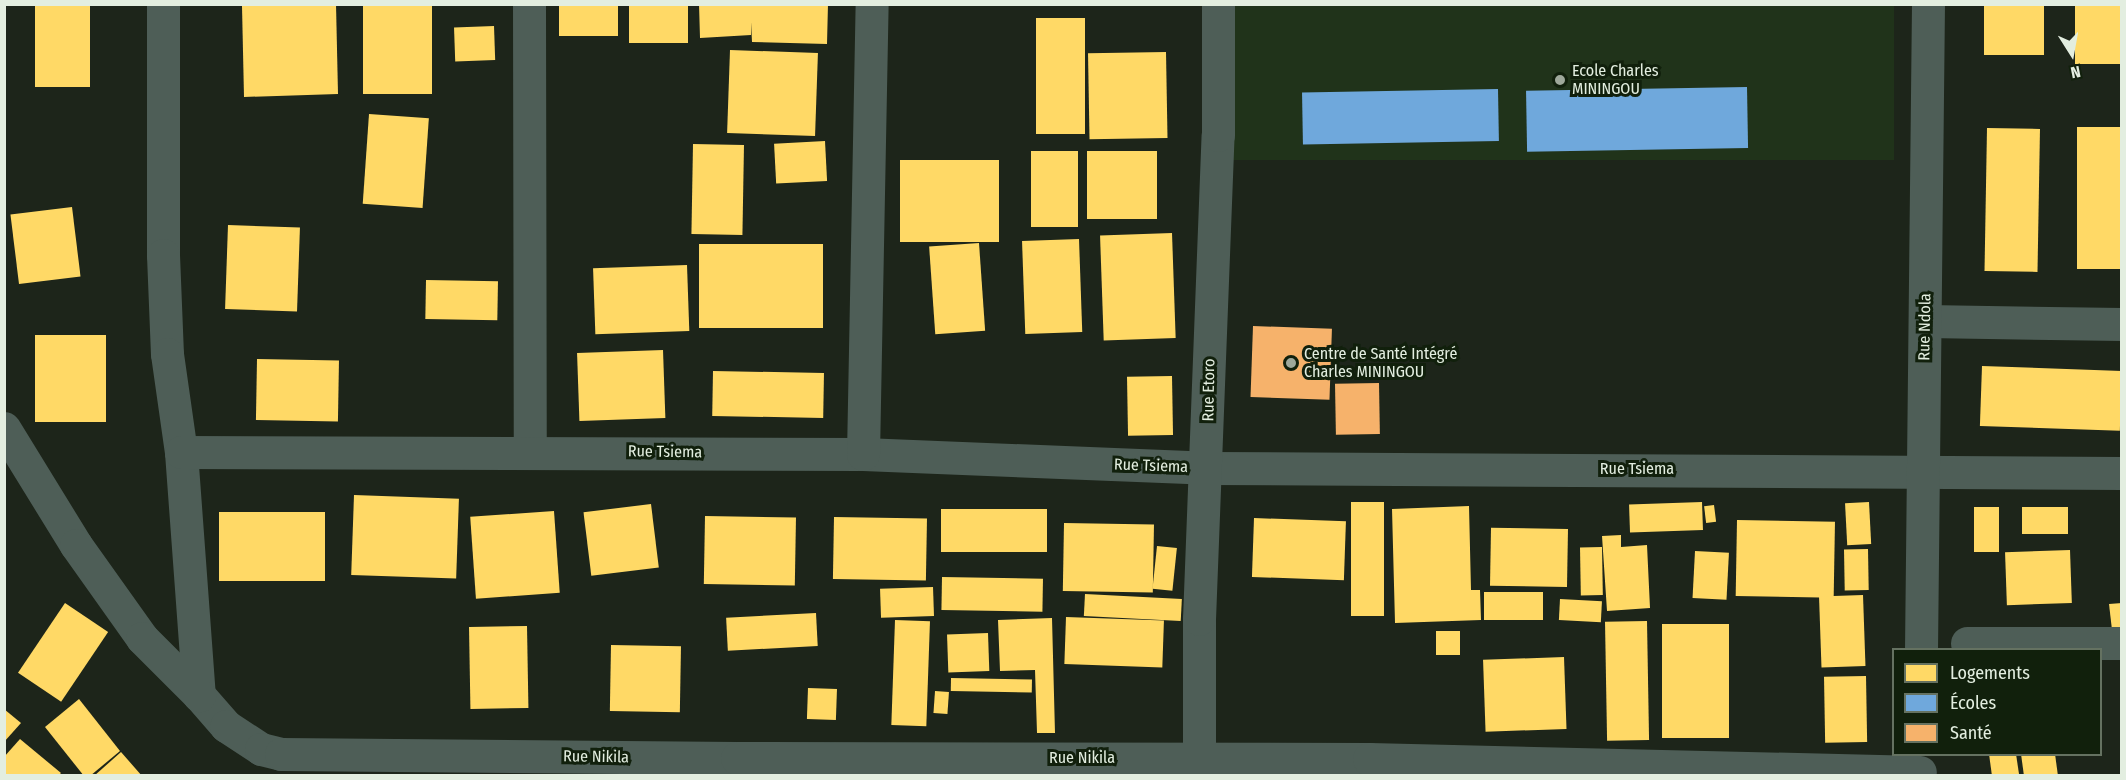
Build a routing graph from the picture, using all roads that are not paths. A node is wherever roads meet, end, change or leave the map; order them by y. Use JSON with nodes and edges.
{"nodes":[{"id":1,"x":163,"y":4,"type":"edge"},
{"id":2,"x":529,"y":4,"type":"edge"},
{"id":3,"x":872,"y":4,"type":"edge"},
{"id":4,"x":1218,"y":4,"type":"edge"},
{"id":5,"x":1928,"y":4,"type":"edge"},
{"id":6,"x":1926,"y":321,"type":"junction"},
{"id":7,"x":2121,"y":324,"type":"edge"},
{"id":8,"x":4,"y":428,"type":"edge"},
{"id":9,"x":530,"y":451,"type":"junction"},
{"id":10,"x":181,"y":452,"type":"junction"},
{"id":11,"x":863,"y":454,"type":"junction"},
{"id":12,"x":1208,"y":468,"type":"junction"},
{"id":13,"x":1921,"y":470,"type":"junction"},
{"id":14,"x":2121,"y":473,"type":"edge"},
{"id":15,"x":1967,"y":643,"type":"dead end"},
{"id":16,"x":2121,"y":643,"type":"edge"},
{"id":17,"x":1921,"y":648,"type":"edge"},
{"id":18,"x":200,"y":695,"type":"junction"},
{"id":19,"x":1199,"y":767,"type":"edge"},
{"id":20,"x":1920,"y":767,"type":"edge"}],
"edges":[{"from":1,"to":10,"type":"street"},
{"from":2,"to":9,"type":"street"},
{"from":3,"to":11,"type":"street"},
{"from":4,"to":12,"type":"street","name":"Rue Etoro"},
{"from":5,"to":6,"type":"street","name":"Rue Ndola"},
{"from":6,"to":7,"type":"street"},
{"from":6,"to":13,"type":"street","name":"Rue Ndola"},
{"from":8,"to":18,"type":"street"},
{"from":9,"to":10,"type":"street","name":"Rue Tsiema"},
{"from":9,"to":11,"type":"street","name":"Rue Tsiema"},
{"from":10,"to":18,"type":"street"},
{"from":11,"to":12,"type":"street","name":"Rue Tsiema"},
{"from":12,"to":13,"type":"street","name":"Rue Tsiema"},
{"from":12,"to":19,"type":"street","name":"Rue Etoro"},
{"from":13,"to":14,"type":"street","name":"Rue Tsiema"},
{"from":13,"to":17,"type":"street","name":"Rue Ndola"},
{"from":15,"to":16,"type":"street"},
{"from":18,"to":19,"type":"street","name":"Rue Nikila"},
{"from":19,"to":20,"type":"street","name":"Rue Nikila"}]}
